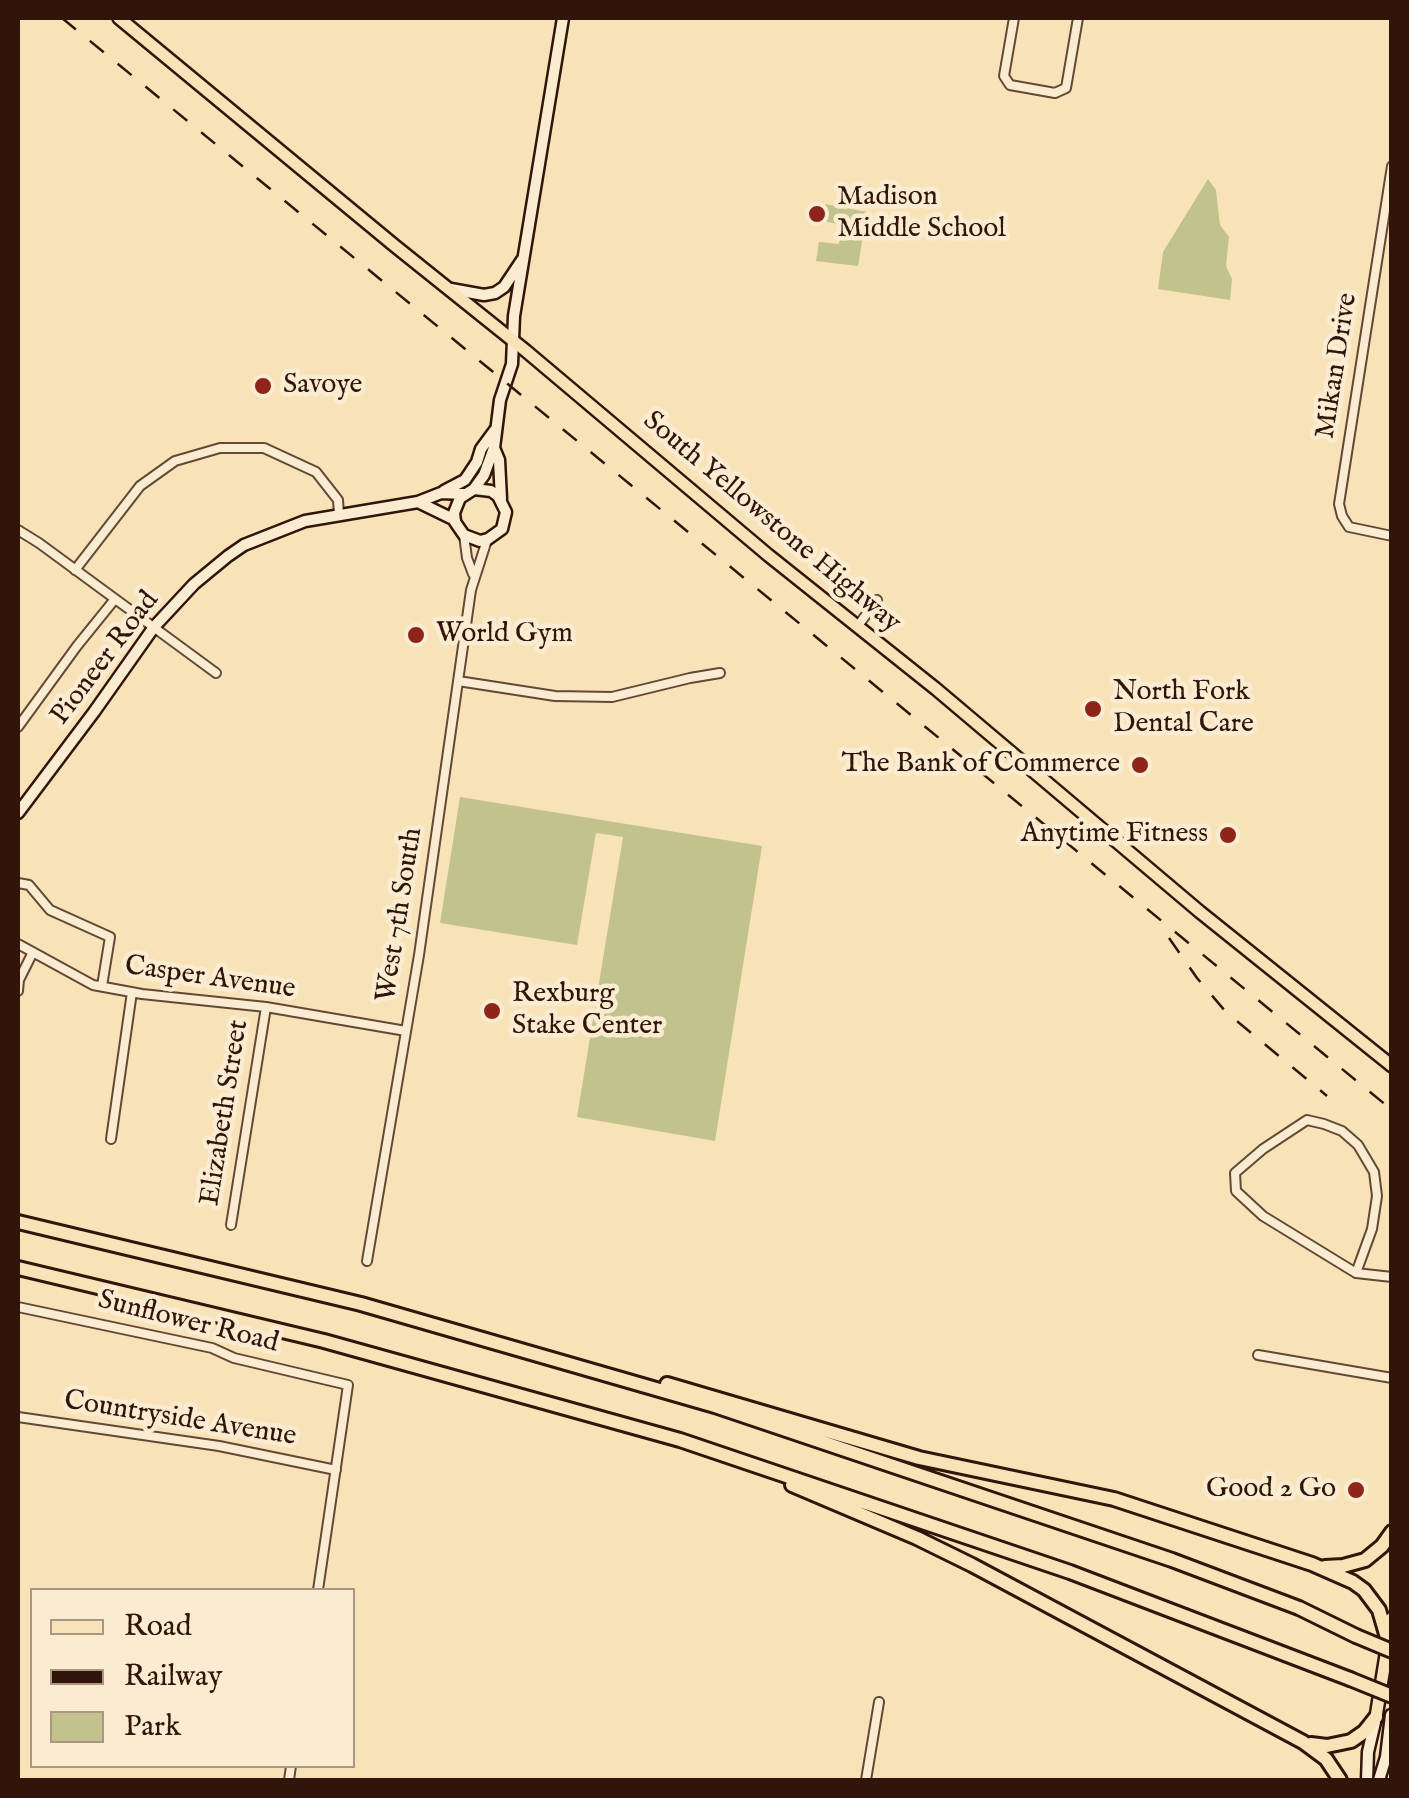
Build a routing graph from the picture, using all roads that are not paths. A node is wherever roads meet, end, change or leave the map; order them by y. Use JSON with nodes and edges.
{"nodes":[{"id":1,"x":119,"y":18,"type":"edge"},
{"id":2,"x":563,"y":18,"type":"edge"},
{"id":3,"x":1014,"y":18,"type":"edge"},
{"id":4,"x":1075,"y":18,"type":"edge"},
{"id":5,"x":1392,"y":166,"type":"edge"},
{"id":6,"x":526,"y":255,"type":"junction"},
{"id":7,"x":448,"y":288,"type":"junction"},
{"id":8,"x":512,"y":341,"type":"junction"},
{"id":9,"x":496,"y":429,"type":"junction"},
{"id":10,"x":494,"y":448,"type":"junction"},
{"id":11,"x":469,"y":492,"type":"junction"},
{"id":12,"x":440,"y":493,"type":"junction"},
{"id":13,"x":501,"y":500,"type":"junction"},
{"id":14,"x":418,"y":502,"type":"junction"},
{"id":15,"x":340,"y":514,"type":"junction"},
{"id":16,"x":455,"y":520,"type":"junction"},
{"id":17,"x":18,"y":530,"type":"edge"},
{"id":18,"x":464,"y":535,"type":"junction"},
{"id":19,"x":1392,"y":536,"type":"edge"},
{"id":20,"x":487,"y":540,"type":"junction"},
{"id":21,"x":75,"y":570,"type":"junction"},
{"id":22,"x":474,"y":576,"type":"junction"},
{"id":23,"x":115,"y":599,"type":"junction"},
{"id":24,"x":877,"y":600,"type":"dead end"},
{"id":25,"x":154,"y":627,"type":"junction"},
{"id":26,"x":856,"y":627,"type":"junction"},
{"id":27,"x":216,"y":673,"type":"dead end"},
{"id":28,"x":720,"y":673,"type":"dead end"},
{"id":29,"x":458,"y":682,"type":"junction"},
{"id":30,"x":18,"y":727,"type":"edge"},
{"id":31,"x":18,"y":813,"type":"edge"},
{"id":32,"x":18,"y":884,"type":"edge"},
{"id":33,"x":18,"y":944,"type":"edge"},
{"id":34,"x":33,"y":952,"type":"junction"},
{"id":35,"x":102,"y":986,"type":"junction"},
{"id":36,"x":18,"y":991,"type":"edge"},
{"id":37,"x":132,"y":992,"type":"junction"},
{"id":38,"x":266,"y":1008,"type":"junction"},
{"id":39,"x":406,"y":1031,"type":"junction"},
{"id":40,"x":1392,"y":1066,"type":"edge"},
{"id":41,"x":112,"y":1139,"type":"dead end"},
{"id":42,"x":18,"y":1222,"type":"edge"},
{"id":43,"x":231,"y":1226,"type":"dead end"},
{"id":44,"x":368,"y":1260,"type":"dead end"},
{"id":45,"x":18,"y":1268,"type":"edge"},
{"id":46,"x":1356,"y":1273,"type":"junction"},
{"id":47,"x":1392,"y":1276,"type":"edge"},
{"id":48,"x":18,"y":1307,"type":"edge"},
{"id":49,"x":1258,"y":1355,"type":"dead end"},
{"id":50,"x":542,"y":1356,"type":"junction"},
{"id":51,"x":1392,"y":1378,"type":"edge"},
{"id":52,"x":18,"y":1417,"type":"edge"},
{"id":53,"x":680,"y":1440,"type":"junction"},
{"id":54,"x":336,"y":1470,"type":"junction"},
{"id":55,"x":1392,"y":1532,"type":"edge"},
{"id":56,"x":1312,"y":1564,"type":"junction"},
{"id":57,"x":318,"y":1588,"type":"edge"},
{"id":58,"x":1392,"y":1618,"type":"edge"},
{"id":59,"x":1390,"y":1646,"type":"edge"},
{"id":60,"x":1392,"y":1696,"type":"edge"},
{"id":61,"x":879,"y":1702,"type":"dead end"},
{"id":62,"x":1376,"y":1717,"type":"junction"},
{"id":63,"x":1392,"y":1719,"type":"edge"},
{"id":64,"x":1304,"y":1742,"type":"junction"},
{"id":65,"x":866,"y":1780,"type":"edge"},
{"id":66,"x":1340,"y":1780,"type":"edge"},
{"id":67,"x":1367,"y":1780,"type":"edge"},
{"id":68,"x":1380,"y":1780,"type":"edge"}],
"edges":[{"from":1,"to":7,"type":"main road","name":"South Yellowstone Highway"},
{"from":2,"to":6,"type":"street"},
{"from":3,"to":4,"type":"street"},
{"from":5,"to":19,"type":"street","name":"Mikan Drive"},
{"from":6,"to":7,"type":"street"},
{"from":6,"to":8,"type":"street"},
{"from":7,"to":8,"type":"main road","name":"South Yellowstone Highway"},
{"from":8,"to":9,"type":"street"},
{"from":8,"to":26,"type":"main road","name":"South Yellowstone Highway"},
{"from":9,"to":10,"type":"street"},
{"from":9,"to":12,"type":"street"},
{"from":10,"to":11,"type":"street"},
{"from":10,"to":13,"type":"street"},
{"from":11,"to":12,"type":"street","name":"Pioneer Road"},
{"from":11,"to":13,"type":"street"},
{"from":11,"to":16,"type":"street"},
{"from":12,"to":14,"type":"street","name":"Pioneer Road"},
{"from":13,"to":20,"type":"street"},
{"from":14,"to":15,"type":"street","name":"Pioneer Road"},
{"from":14,"to":16,"type":"street"},
{"from":15,"to":21,"type":"street"},
{"from":15,"to":25,"type":"street","name":"Pioneer Road"},
{"from":16,"to":18,"type":"street"},
{"from":17,"to":21,"type":"street"},
{"from":18,"to":20,"type":"street"},
{"from":18,"to":22,"type":"street","name":"West 7th South"},
{"from":20,"to":22,"type":"street","name":"West 7th South"},
{"from":21,"to":23,"type":"street"},
{"from":22,"to":29,"type":"street","name":"West 7th South"},
{"from":23,"to":25,"type":"street"},
{"from":23,"to":30,"type":"street"},
{"from":24,"to":26,"type":"street"},
{"from":25,"to":27,"type":"street"},
{"from":25,"to":31,"type":"street","name":"Pioneer Road"},
{"from":26,"to":40,"type":"main road","name":"South Yellowstone Highway"},
{"from":28,"to":29,"type":"street"},
{"from":29,"to":39,"type":"street","name":"West 7th South"},
{"from":32,"to":35,"type":"street"},
{"from":33,"to":34,"type":"street","name":"Casper Avenue"},
{"from":34,"to":35,"type":"street","name":"Casper Avenue"},
{"from":34,"to":36,"type":"street"},
{"from":35,"to":37,"type":"street","name":"Casper Avenue"},
{"from":37,"to":38,"type":"street","name":"Casper Avenue"},
{"from":37,"to":41,"type":"street"},
{"from":38,"to":39,"type":"street","name":"Casper Avenue"},
{"from":38,"to":43,"type":"street","name":"Elizabeth Street"},
{"from":39,"to":44,"type":"street","name":"West 7th South"},
{"from":42,"to":50,"type":"highway"},
{"from":45,"to":53,"type":"highway"},
{"from":46,"to":46,"type":"street"},
{"from":46,"to":47,"type":"street"},
{"from":48,"to":54,"type":"street","name":"Sunflower Road"},
{"from":49,"to":51,"type":"street"},
{"from":50,"to":56,"type":"highway"},
{"from":50,"to":59,"type":"highway","bridge":true},
{"from":52,"to":54,"type":"street","name":"Countryside Avenue"},
{"from":53,"to":60,"type":"highway","bridge":true},
{"from":53,"to":64,"type":"highway"},
{"from":54,"to":57,"type":"street"},
{"from":55,"to":56,"type":"highway"},
{"from":56,"to":59,"type":"highway"},
{"from":58,"to":59,"type":"main road"},
{"from":59,"to":62,"type":"main road"},
{"from":61,"to":65,"type":"street"},
{"from":62,"to":64,"type":"highway"},
{"from":62,"to":67,"type":"street"},
{"from":63,"to":68,"type":"street"},
{"from":64,"to":66,"type":"highway"}]}
